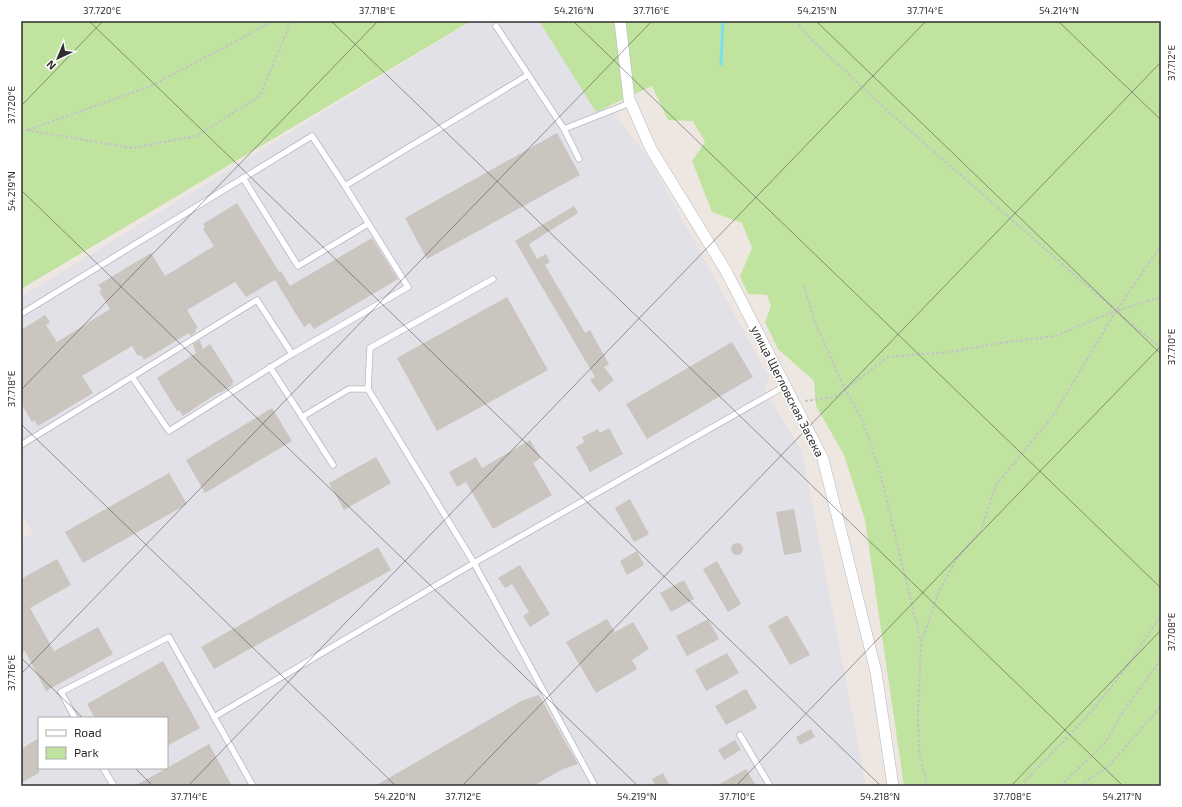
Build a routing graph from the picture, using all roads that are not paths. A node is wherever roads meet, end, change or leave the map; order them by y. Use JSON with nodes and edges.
{"nodes":[{"id":1,"x":620,"y":21,"type":"edge"},
{"id":2,"x":496,"y":26,"type":"dead end"},
{"id":3,"x":528,"y":75,"type":"junction"},
{"id":4,"x":630,"y":103,"type":"junction"},
{"id":5,"x":564,"y":129,"type":"junction"},
{"id":6,"x":579,"y":159,"type":"dead end"},
{"id":7,"x":243,"y":178,"type":"junction"},
{"id":8,"x":345,"y":186,"type":"junction"},
{"id":9,"x":368,"y":224,"type":"junction"},
{"id":10,"x":493,"y":279,"type":"dead end"},
{"id":11,"x":21,"y":314,"type":"edge"},
{"id":12,"x":292,"y":354,"type":"junction"},
{"id":13,"x":270,"y":367,"type":"junction"},
{"id":14,"x":132,"y":377,"type":"junction"},
{"id":15,"x":785,"y":386,"type":"junction"},
{"id":16,"x":368,"y":389,"type":"junction"},
{"id":17,"x":302,"y":417,"type":"junction"},
{"id":18,"x":21,"y":445,"type":"edge"},
{"id":19,"x":333,"y":465,"type":"dead end"},
{"id":20,"x":474,"y":563,"type":"junction"},
{"id":21,"x":74,"y":717,"type":"edge"},
{"id":22,"x":214,"y":717,"type":"junction"},
{"id":23,"x":740,"y":735,"type":"dead end"},
{"id":24,"x":104,"y":769,"type":"edge"},
{"id":25,"x":114,"y":786,"type":"edge"},
{"id":26,"x":253,"y":786,"type":"edge"},
{"id":27,"x":594,"y":786,"type":"edge"},
{"id":28,"x":770,"y":786,"type":"edge"},
{"id":29,"x":893,"y":786,"type":"edge"}],
"edges":[{"from":1,"to":4,"type":"street","name":"улица Щегловская Засека"},
{"from":2,"to":3,"type":"lane"},
{"from":3,"to":5,"type":"lane"},
{"from":3,"to":8,"type":"lane"},
{"from":4,"to":5,"type":"lane"},
{"from":4,"to":15,"type":"street","name":"улица Щегловская Засека"},
{"from":5,"to":6,"type":"lane"},
{"from":7,"to":8,"type":"lane"},
{"from":7,"to":9,"type":"lane"},
{"from":7,"to":11,"type":"lane"},
{"from":8,"to":9,"type":"lane"},
{"from":9,"to":12,"type":"lane"},
{"from":10,"to":16,"type":"lane"},
{"from":12,"to":13,"type":"lane"},
{"from":12,"to":14,"type":"lane"},
{"from":13,"to":14,"type":"lane"},
{"from":13,"to":17,"type":"lane"},
{"from":14,"to":18,"type":"lane"},
{"from":15,"to":20,"type":"lane"},
{"from":15,"to":29,"type":"street","name":"улица Щегловская Засека"},
{"from":16,"to":17,"type":"lane"},
{"from":16,"to":20,"type":"lane"},
{"from":17,"to":19,"type":"lane"},
{"from":20,"to":22,"type":"lane"},
{"from":20,"to":27,"type":"lane"},
{"from":21,"to":22,"type":"lane"},
{"from":22,"to":26,"type":"lane"},
{"from":23,"to":28,"type":"lane"},
{"from":24,"to":25,"type":"lane"}]}
